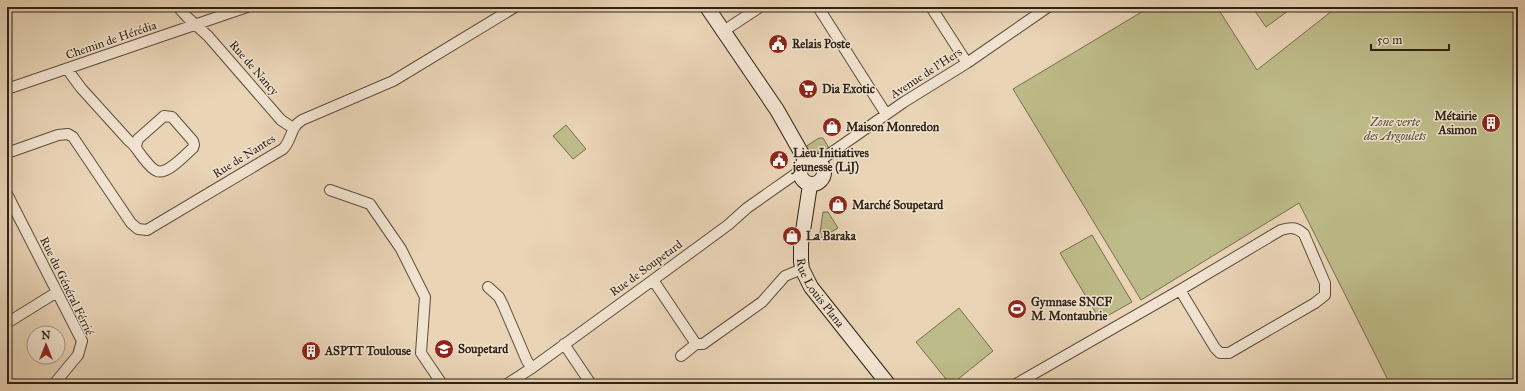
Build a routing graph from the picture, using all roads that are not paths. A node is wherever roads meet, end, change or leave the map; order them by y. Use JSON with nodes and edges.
{"nodes":[{"id":1,"x":178,"y":7,"type":"edge"},
{"id":2,"x":247,"y":7,"type":"edge"},
{"id":3,"x":515,"y":7,"type":"edge"},
{"id":4,"x":707,"y":7,"type":"edge"},
{"id":5,"x":760,"y":7,"type":"edge"},
{"id":6,"x":818,"y":7,"type":"edge"},
{"id":7,"x":931,"y":7,"type":"edge"},
{"id":8,"x":1048,"y":7,"type":"edge"},
{"id":9,"x":195,"y":24,"type":"junction"},
{"id":10,"x":722,"y":32,"type":"junction"},
{"id":11,"x":967,"y":63,"type":"junction"},
{"id":12,"x":67,"y":69,"type":"junction"},
{"id":13,"x":7,"y":88,"type":"edge"},
{"id":14,"x":886,"y":114,"type":"junction"},
{"id":15,"x":293,"y":128,"type":"junction"},
{"id":16,"x":136,"y":146,"type":"junction"},
{"id":17,"x":7,"y":153,"type":"edge"},
{"id":18,"x":808,"y":166,"type":"junction"},
{"id":19,"x":810,"y":185,"type":"junction"},
{"id":20,"x":330,"y":190,"type":"dead end"},
{"id":21,"x":7,"y":194,"type":"edge"},
{"id":22,"x":10,"y":208,"type":"edge"},
{"id":23,"x":802,"y":269,"type":"junction"},
{"id":24,"x":653,"y":280,"type":"junction"},
{"id":25,"x":488,"y":287,"type":"dead end"},
{"id":26,"x":1180,"y":290,"type":"junction"},
{"id":27,"x":57,"y":292,"type":"junction"},
{"id":28,"x":7,"y":322,"type":"edge"},
{"id":29,"x":564,"y":344,"type":"junction"},
{"id":30,"x":696,"y":344,"type":"junction"},
{"id":31,"x":681,"y":356,"type":"dead end"},
{"id":32,"x":532,"y":368,"type":"junction"},
{"id":33,"x":54,"y":384,"type":"edge"},
{"id":34,"x":442,"y":384,"type":"edge"},
{"id":35,"x":507,"y":384,"type":"edge"},
{"id":36,"x":591,"y":384,"type":"edge"},
{"id":37,"x":888,"y":384,"type":"edge"},
{"id":38,"x":1016,"y":384,"type":"edge"}],
"edges":[{"from":1,"to":9,"type":"street","name":"Rue de Nancy"},
{"from":2,"to":9,"type":"street","name":"Chemin de Hérédia"},
{"from":3,"to":15,"type":"street"},
{"from":4,"to":10,"type":"street"},
{"from":5,"to":10,"type":"street"},
{"from":6,"to":14,"type":"street"},
{"from":7,"to":11,"type":"street"},
{"from":8,"to":11,"type":"street","name":"Avenue de l'Hers"},
{"from":9,"to":12,"type":"street","name":"Chemin de Hérédia"},
{"from":9,"to":15,"type":"street","name":"Rue de Nancy"},
{"from":10,"to":18,"type":"street"},
{"from":11,"to":14,"type":"street","name":"Avenue de l'Hers"},
{"from":12,"to":13,"type":"street","name":"Chemin de Hérédia"},
{"from":12,"to":16,"type":"street"},
{"from":14,"to":18,"type":"street","name":"Avenue de l'Hers"},
{"from":15,"to":17,"type":"street","name":"Rue de Nantes"},
{"from":16,"to":16,"type":"street"},
{"from":18,"to":19,"type":"street"},
{"from":18,"to":19,"type":"street"},
{"from":18,"to":24,"type":"street","name":"Rue de Soupetard"},
{"from":19,"to":23,"type":"street","name":"Rue Louis Plana"},
{"from":20,"to":34,"type":"street"},
{"from":21,"to":22,"type":"street","name":"Rue du Général Férrié"},
{"from":22,"to":27,"type":"street","name":"Rue du Général Férrié"},
{"from":23,"to":30,"type":"street"},
{"from":23,"to":37,"type":"street","name":"Rue Louis Plana"},
{"from":24,"to":29,"type":"street","name":"Rue de Soupetard"},
{"from":24,"to":30,"type":"street"},
{"from":25,"to":32,"type":"street"},
{"from":26,"to":26,"type":"street"},
{"from":26,"to":38,"type":"street"},
{"from":27,"to":28,"type":"street"},
{"from":27,"to":33,"type":"street","name":"Rue du Général Férrié"},
{"from":29,"to":32,"type":"street","name":"Rue de Soupetard"},
{"from":29,"to":36,"type":"street"},
{"from":30,"to":31,"type":"street"},
{"from":32,"to":35,"type":"street","name":"Rue de Soupetard"}]}
